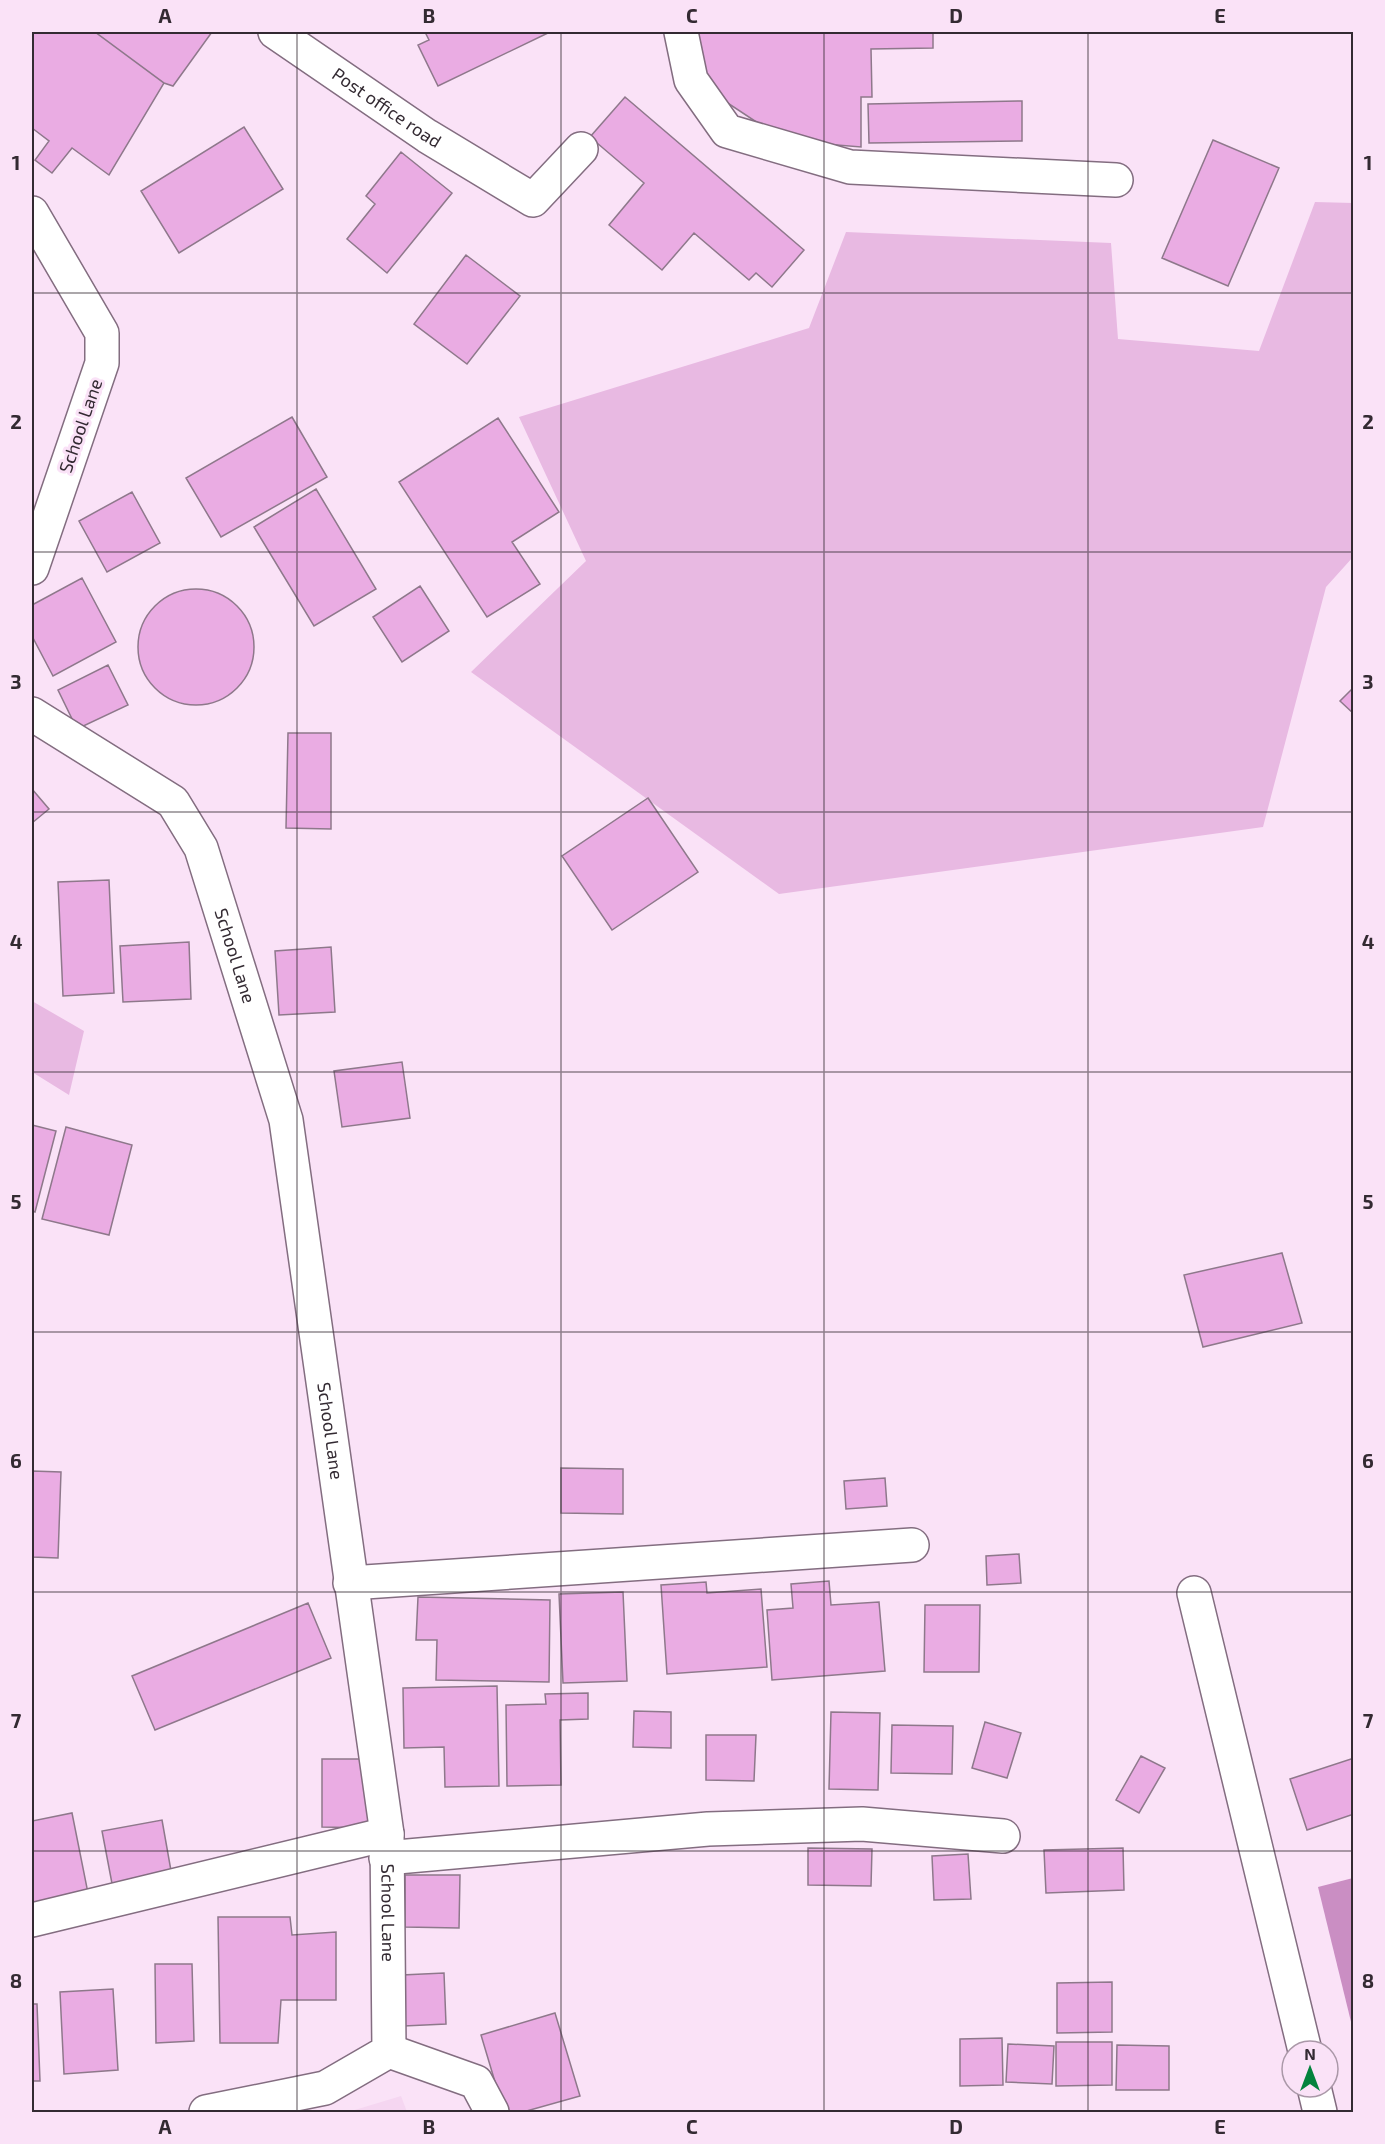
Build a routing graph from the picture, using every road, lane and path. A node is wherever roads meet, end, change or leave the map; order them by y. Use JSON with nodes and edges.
{"nodes":[{"id":1,"x":275,"y":32,"type":"edge"},
{"id":2,"x":681,"y":32,"type":"edge"},
{"id":3,"x":581,"y":149,"type":"dead end"},
{"id":4,"x":1116,"y":180,"type":"dead end"},
{"id":5,"x":32,"y":213,"type":"edge"},
{"id":6,"x":32,"y":568,"type":"edge"},
{"id":7,"x":32,"y":714,"type":"edge"},
{"id":8,"x":912,"y":1545,"type":"dead end"},
{"id":9,"x":350,"y":1583,"type":"junction"},
{"id":10,"x":1194,"y":1593,"type":"dead end"},
{"id":11,"x":1002,"y":1836,"type":"dead end"},
{"id":12,"x":387,"y":1846,"type":"junction"},
{"id":13,"x":32,"y":1920,"type":"edge"},
{"id":14,"x":1302,"y":2039,"type":"edge"},
{"id":15,"x":389,"y":2051,"type":"junction"},
{"id":16,"x":206,"y":2112,"type":"edge"},
{"id":17,"x":492,"y":2112,"type":"edge"}],
"edges":[{"from":1,"to":3,"type":"street","name":"Post office road"},
{"from":2,"to":4,"type":"street"},
{"from":5,"to":6,"type":"street","name":"School Lane"},
{"from":7,"to":9,"type":"street","name":"School Lane"},
{"from":8,"to":9,"type":"street"},
{"from":9,"to":12,"type":"street","name":"School Lane"},
{"from":10,"to":14,"type":"street"},
{"from":11,"to":12,"type":"street"},
{"from":12,"to":13,"type":"street"},
{"from":12,"to":15,"type":"street","name":"School Lane"},
{"from":15,"to":16,"type":"street"},
{"from":15,"to":17,"type":"street"}]}
